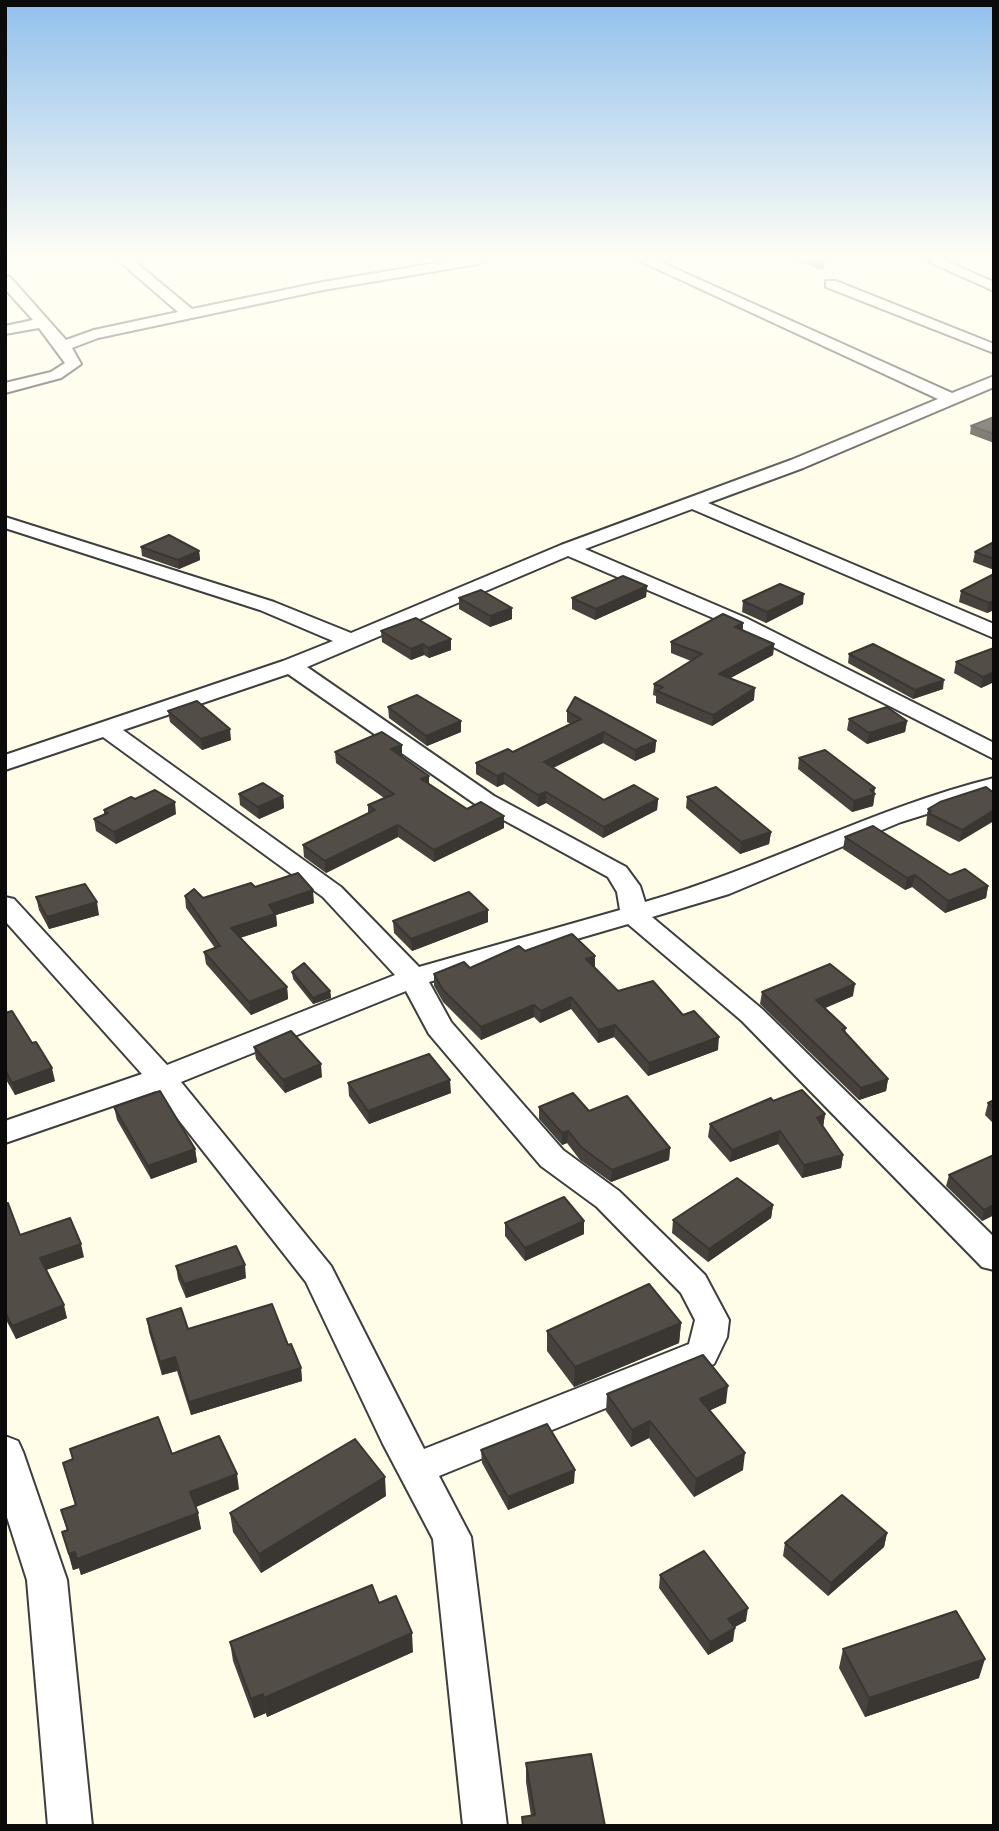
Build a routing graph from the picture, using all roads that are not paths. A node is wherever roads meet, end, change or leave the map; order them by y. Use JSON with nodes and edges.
{"nodes":[{"id":1,"x":835,"y":345,"type":"edge"},
{"id":2,"x":63,"y":346,"type":"edge"},
{"id":3,"x":994,"y":381,"type":"edge"},
{"id":4,"x":5,"y":388,"type":"edge"},
{"id":5,"x":952,"y":398,"type":"junction"},
{"id":6,"x":693,"y":503,"type":"junction"},
{"id":7,"x":5,"y":522,"type":"edge"},
{"id":8,"x":568,"y":550,"type":"junction"},
{"id":9,"x":994,"y":632,"type":"edge"},
{"id":10,"x":351,"y":641,"type":"junction"},
{"id":11,"x":291,"y":666,"type":"junction"},
{"id":12,"x":108,"y":730,"type":"junction"},
{"id":13,"x":994,"y":752,"type":"edge"},
{"id":14,"x":5,"y":763,"type":"edge"},
{"id":15,"x":994,"y":785,"type":"edge"},
{"id":16,"x":5,"y":905,"type":"edge"},
{"id":17,"x":633,"y":915,"type":"junction"},
{"id":18,"x":413,"y":978,"type":"junction"},
{"id":19,"x":162,"y":1078,"type":"junction"},
{"id":20,"x":5,"y":1132,"type":"edge"},
{"id":21,"x":994,"y":1258,"type":"edge"},
{"id":22,"x":5,"y":1452,"type":"edge"},
{"id":23,"x":415,"y":1469,"type":"junction"},
{"id":24,"x":70,"y":1826,"type":"edge"},
{"id":25,"x":485,"y":1826,"type":"edge"}],
"edges":[{"from":1,"to":5,"type":"street"},
{"from":2,"to":4,"type":"street"},
{"from":3,"to":5,"type":"street"},
{"from":5,"to":6,"type":"street"},
{"from":6,"to":8,"type":"street"},
{"from":6,"to":9,"type":"street"},
{"from":7,"to":10,"type":"street"},
{"from":8,"to":10,"type":"street"},
{"from":8,"to":13,"type":"street"},
{"from":10,"to":11,"type":"street"},
{"from":11,"to":12,"type":"street"},
{"from":11,"to":17,"type":"street"},
{"from":12,"to":14,"type":"street"},
{"from":12,"to":18,"type":"street"},
{"from":15,"to":17,"type":"street"},
{"from":16,"to":19,"type":"street"},
{"from":17,"to":18,"type":"street"},
{"from":17,"to":21,"type":"street"},
{"from":18,"to":19,"type":"street"},
{"from":18,"to":23,"type":"street"},
{"from":19,"to":20,"type":"street"},
{"from":19,"to":23,"type":"street"},
{"from":22,"to":24,"type":"street"},
{"from":23,"to":25,"type":"street"}]}
